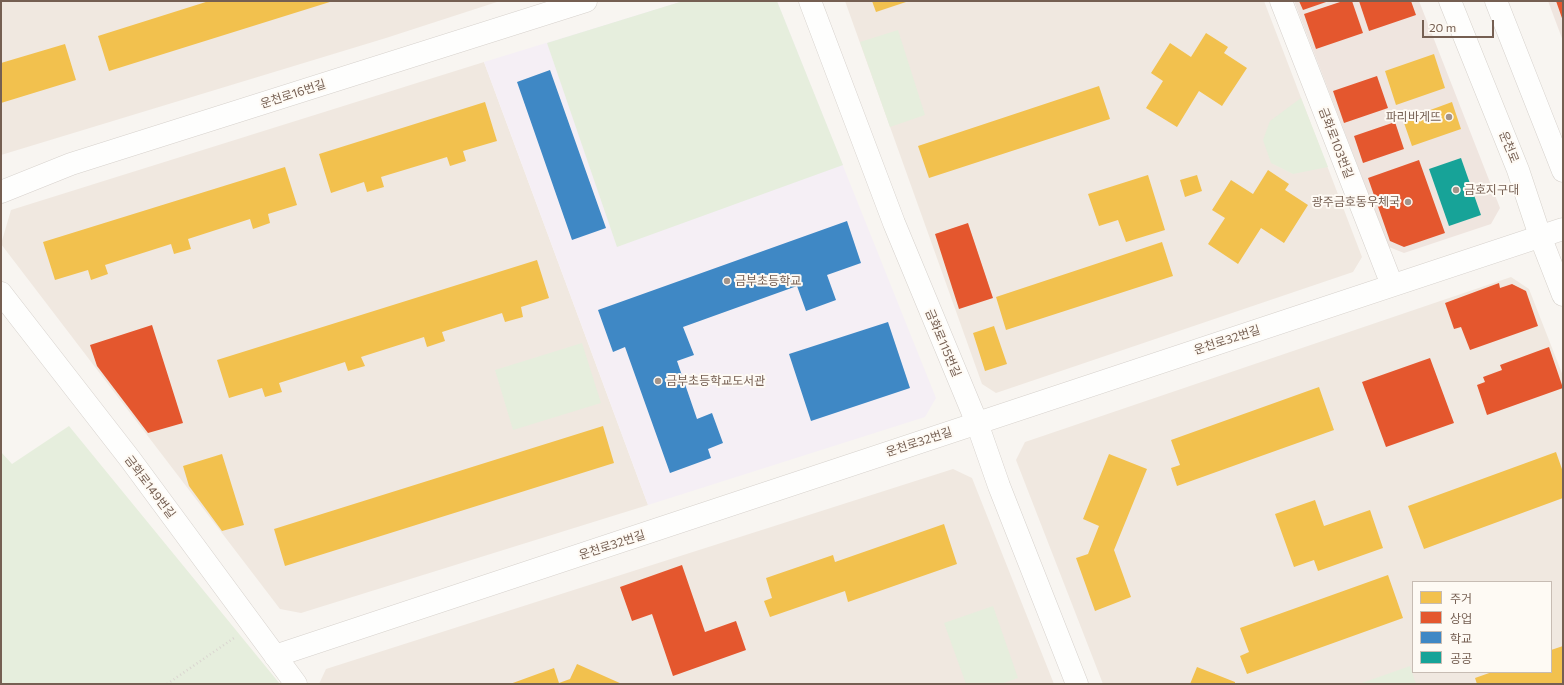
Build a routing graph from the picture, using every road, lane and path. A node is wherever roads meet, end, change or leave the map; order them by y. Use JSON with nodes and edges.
{"nodes":[{"id":1,"x":586,"y":1,"type":"edge"},
{"id":2,"x":810,"y":1,"type":"edge"},
{"id":3,"x":1281,"y":1,"type":"edge"},
{"id":4,"x":1450,"y":1,"type":"edge"},
{"id":5,"x":1496,"y":1,"type":"edge"},
{"id":6,"x":1563,"y":171,"type":"edge"},
{"id":7,"x":1,"y":192,"type":"edge"},
{"id":8,"x":1563,"y":228,"type":"edge"},
{"id":9,"x":1540,"y":236,"type":"junction"},
{"id":10,"x":1392,"y":285,"type":"junction"},
{"id":11,"x":1,"y":293,"type":"edge"},
{"id":12,"x":1563,"y":295,"type":"edge"},
{"id":13,"x":977,"y":423,"type":"junction"},
{"id":14,"x":252,"y":625,"type":"junction"},
{"id":15,"x":275,"y":656,"type":"junction"},
{"id":16,"x":167,"y":684,"type":"edge"},
{"id":17,"x":296,"y":684,"type":"edge"},
{"id":18,"x":1077,"y":684,"type":"edge"}],
"edges":[{"from":1,"to":7,"type":"street","name":"운천로16번길"},
{"from":2,"to":13,"type":"street","name":"금화로115번길"},
{"from":3,"to":10,"type":"street","name":"금화로103번길"},
{"from":4,"to":9,"type":"street","name":"운천로"},
{"from":5,"to":6,"type":"street"},
{"from":8,"to":9,"type":"street","name":"운천로32번길"},
{"from":9,"to":10,"type":"street","name":"운천로32번길"},
{"from":9,"to":12,"type":"street","name":"운천로"},
{"from":10,"to":13,"type":"street","name":"운천로32번길"},
{"from":11,"to":14,"type":"street","name":"금화로149번길"},
{"from":13,"to":15,"type":"street","name":"운천로32번길"},
{"from":13,"to":18,"type":"street","name":"금화로115번길"},
{"from":14,"to":15,"type":"street","name":"금화로149번길"},
{"from":14,"to":16,"type":"path"},
{"from":15,"to":17,"type":"street","name":"금화로149번길"}]}
